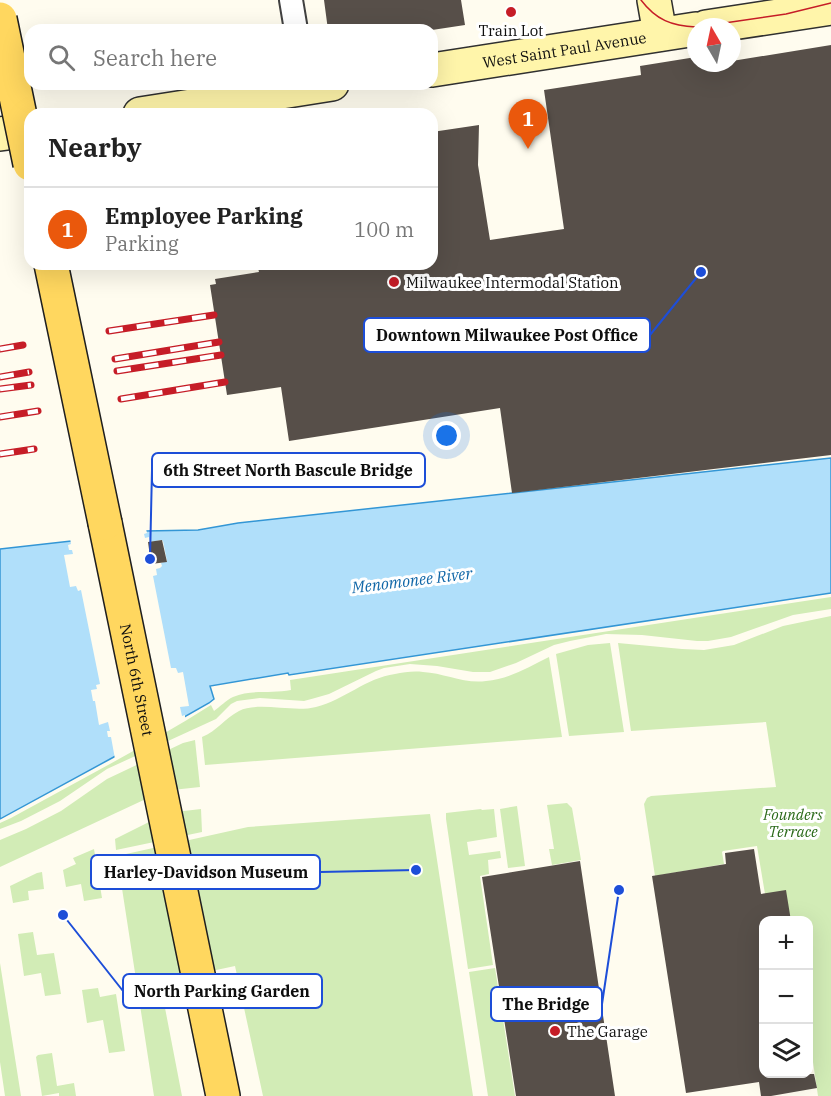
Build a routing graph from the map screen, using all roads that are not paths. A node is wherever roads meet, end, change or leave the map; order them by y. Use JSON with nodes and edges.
{"nodes":[{"id":1,"x":291,"y":0,"type":"edge"},
{"id":2,"x":654,"y":0,"type":"edge"},
{"id":3,"x":831,"y":8,"type":"edge"},
{"id":4,"x":0,"y":19,"type":"edge"},
{"id":5,"x":741,"y":22,"type":"edge"},
{"id":6,"x":295,"y":24,"type":"edge"},
{"id":7,"x":687,"y":30,"type":"edge"},
{"id":8,"x":660,"y":34,"type":"junction"},
{"id":9,"x":438,"y":69,"type":"edge"},
{"id":10,"x":283,"y":90,"type":"edge"},
{"id":11,"x":176,"y":108,"type":"edge"},
{"id":12,"x":24,"y":131,"type":"edge"},
{"id":13,"x":0,"y":134,"type":"edge"},
{"id":14,"x":24,"y":135,"type":"edge"},
{"id":15,"x":52,"y":270,"type":"edge"},
{"id":16,"x":223,"y":1096,"type":"edge"}],
"edges":[{"from":1,"to":6,"type":"street"},
{"from":2,"to":8,"type":"street"},
{"from":3,"to":5,"type":"street"},
{"from":4,"to":14,"type":"main road","bridge":true},
{"from":7,"to":8,"type":"street","name":"West Saint Paul Avenue"},
{"from":8,"to":9,"type":"street","name":"West Saint Paul Avenue"},
{"from":10,"to":11,"type":"street"},
{"from":12,"to":13,"type":"street"},
{"from":15,"to":16,"type":"main road","name":"North 6th Street","bridge":true}]}
